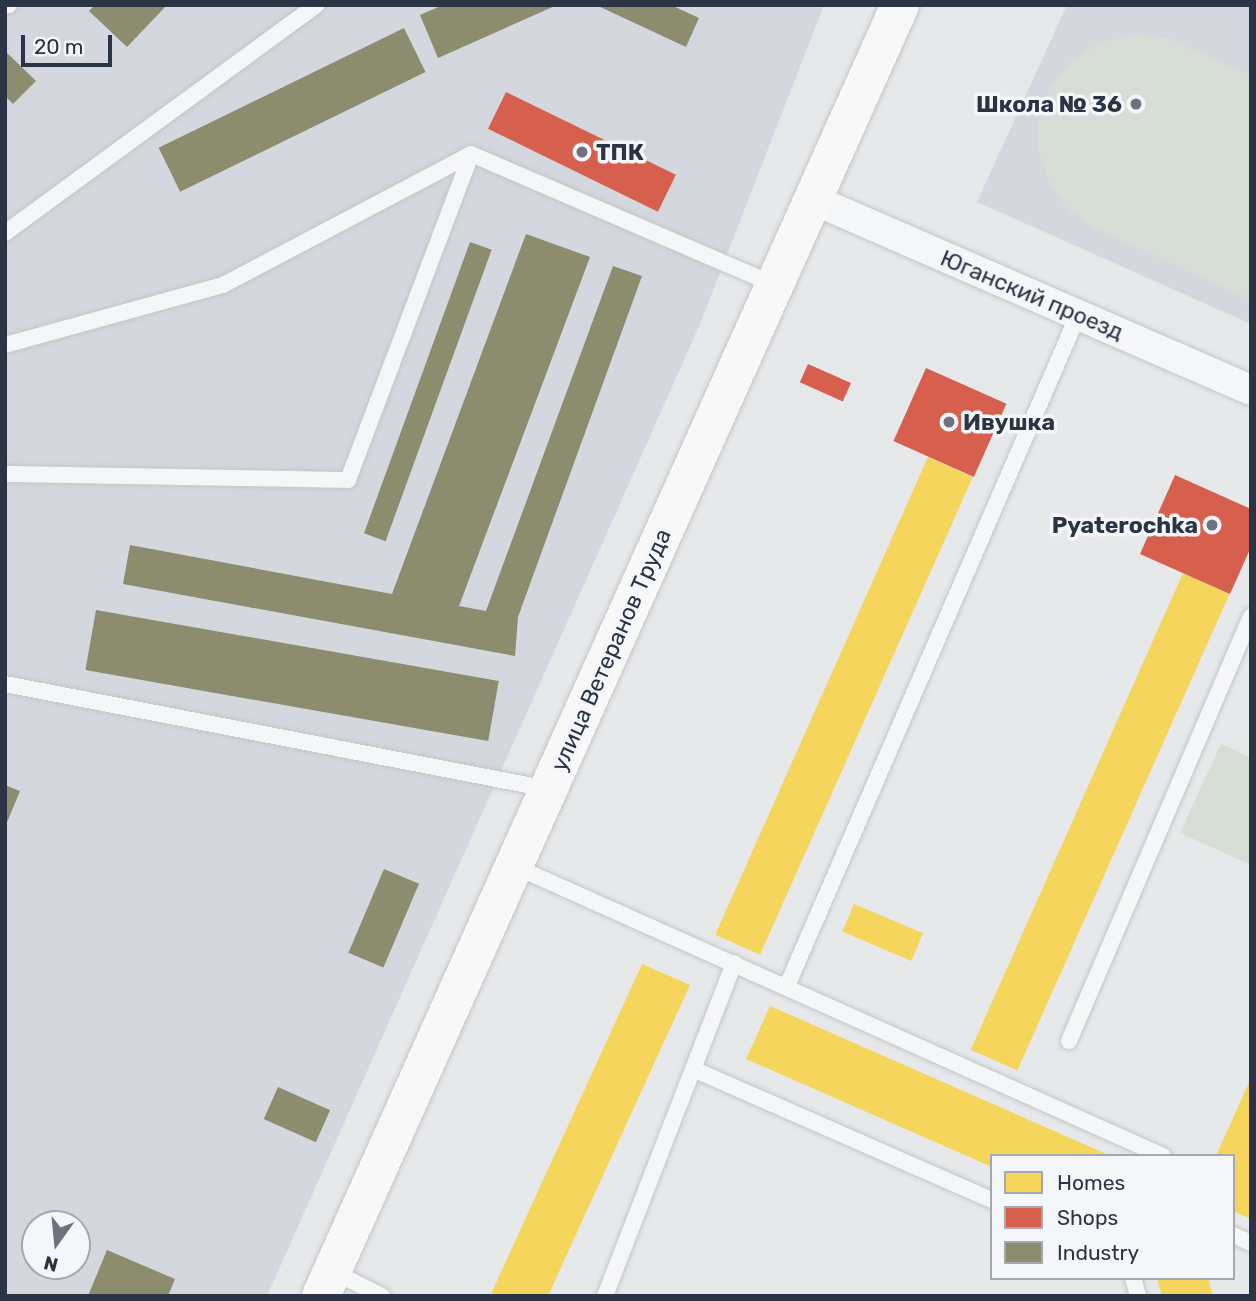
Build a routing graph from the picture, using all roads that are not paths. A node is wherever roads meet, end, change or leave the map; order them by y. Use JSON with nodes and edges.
{"nodes":[{"id":1,"x":316,"y":5,"type":"edge"},
{"id":2,"x":901,"y":5,"type":"edge"},
{"id":3,"x":471,"y":154,"type":"junction"},
{"id":4,"x":814,"y":200,"type":"junction"},
{"id":5,"x":5,"y":233,"type":"edge"},
{"id":6,"x":775,"y":285,"type":"junction"},
{"id":7,"x":1079,"y":315,"type":"junction"},
{"id":8,"x":5,"y":345,"type":"edge"},
{"id":9,"x":1251,"y":390,"type":"edge"},
{"id":10,"x":5,"y":474,"type":"edge"},
{"id":11,"x":1251,"y":615,"type":"edge"},
{"id":12,"x":5,"y":684,"type":"edge"},
{"id":13,"x":548,"y":789,"type":"junction"},
{"id":14,"x":514,"y":866,"type":"junction"},
{"id":15,"x":734,"y":963,"type":"junction"},
{"id":16,"x":787,"y":986,"type":"junction"},
{"id":17,"x":1069,"y":1041,"type":"dead end"},
{"id":18,"x":693,"y":1069,"type":"junction"},
{"id":19,"x":1159,"y":1154,"type":"edge"},
{"id":20,"x":990,"y":1199,"type":"edge"},
{"id":21,"x":326,"y":1283,"type":"edge"},
{"id":22,"x":382,"y":1296,"type":"edge"},
{"id":23,"x":605,"y":1296,"type":"edge"}],
"edges":[{"from":1,"to":5,"type":"lane"},
{"from":2,"to":4,"type":"main road","name":"улица Ветеранов Труда"},
{"from":3,"to":6,"type":"lane"},
{"from":3,"to":8,"type":"lane"},
{"from":3,"to":10,"type":"lane"},
{"from":4,"to":6,"type":"main road","name":"улица Ветеранов Труда"},
{"from":4,"to":7,"type":"street","name":"Юганский проезд"},
{"from":6,"to":13,"type":"main road","name":"улица Ветеранов Труда"},
{"from":7,"to":9,"type":"street","name":"Юганский проезд"},
{"from":7,"to":16,"type":"lane"},
{"from":11,"to":17,"type":"lane"},
{"from":12,"to":13,"type":"lane"},
{"from":13,"to":14,"type":"main road","name":"улица Ветеранов Труда"},
{"from":14,"to":15,"type":"lane"},
{"from":14,"to":21,"type":"main road","name":"улица Ветеранов Труда"},
{"from":15,"to":16,"type":"lane"},
{"from":15,"to":18,"type":"lane"},
{"from":16,"to":19,"type":"lane"},
{"from":18,"to":20,"type":"lane"},
{"from":18,"to":23,"type":"lane"},
{"from":21,"to":22,"type":"lane"}]}
